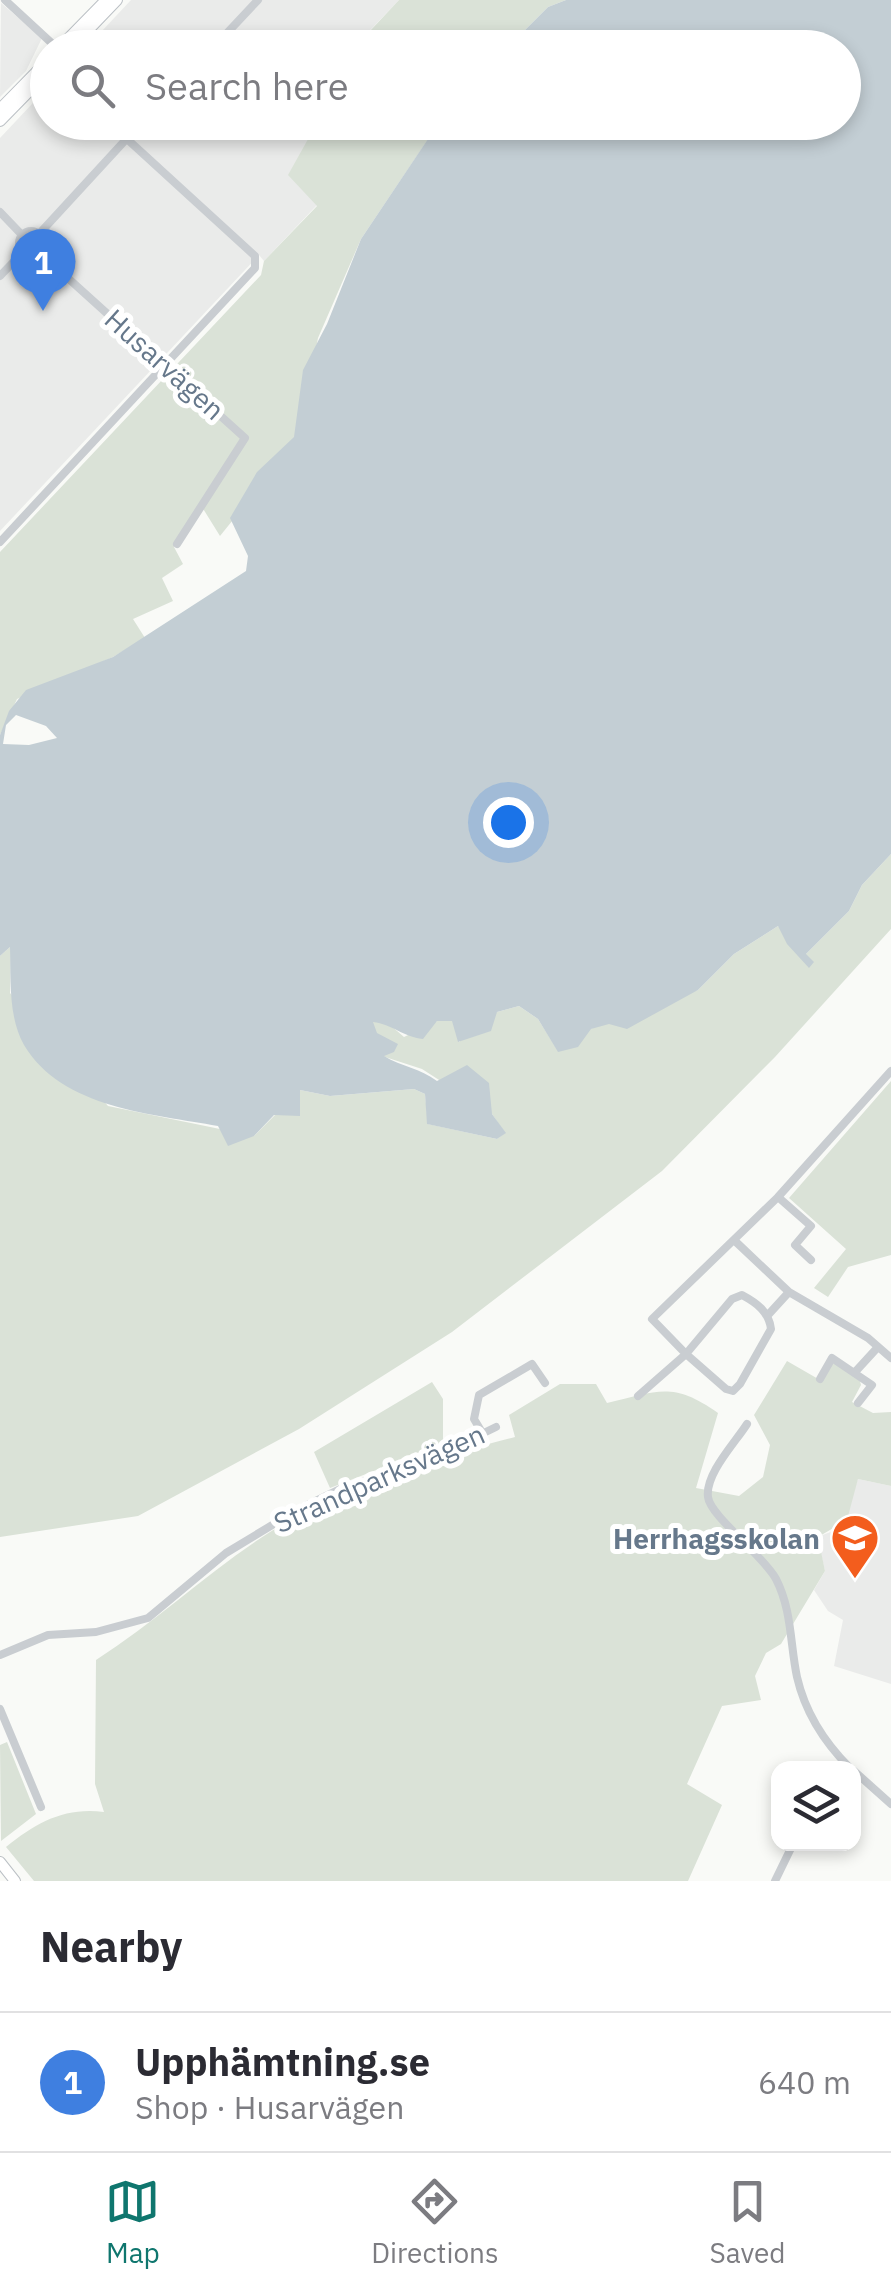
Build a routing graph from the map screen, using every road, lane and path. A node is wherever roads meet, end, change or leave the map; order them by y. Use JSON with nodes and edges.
{"nodes":[{"id":1,"x":5,"y":0,"type":"edge"},
{"id":2,"x":106,"y":0,"type":"edge"},
{"id":3,"x":117,"y":0,"type":"edge"},
{"id":4,"x":258,"y":0,"type":"edge"},
{"id":5,"x":37,"y":30,"type":"edge"},
{"id":6,"x":72,"y":30,"type":"edge"},
{"id":7,"x":88,"y":30,"type":"edge"},
{"id":8,"x":230,"y":30,"type":"edge"},
{"id":9,"x":30,"y":78,"type":"edge"},
{"id":10,"x":30,"y":90,"type":"edge"},
{"id":11,"x":0,"y":109,"type":"edge"},
{"id":12,"x":0,"y":121,"type":"edge"},
{"id":13,"x":126,"y":140,"type":"edge"},
{"id":14,"x":128,"y":140,"type":"edge"},
{"id":15,"x":0,"y":212,"type":"edge"},
{"id":16,"x":38,"y":234,"type":"junction"},
{"id":17,"x":22,"y":235,"type":"junction"},
{"id":18,"x":23,"y":252,"type":"junction"},
{"id":19,"x":39,"y":252,"type":"junction"},
{"id":20,"x":0,"y":276,"type":"edge"},
{"id":21,"x":167,"y":365,"type":"junction"},
{"id":22,"x":0,"y":542,"type":"edge"},
{"id":23,"x":178,"y":544,"type":"dead end"},
{"id":24,"x":891,"y":1071,"type":"edge"},
{"id":25,"x":778,"y":1197,"type":"junction"},
{"id":26,"x":735,"y":1241,"type":"junction"},
{"id":27,"x":812,"y":1260,"type":"dead end"},
{"id":28,"x":789,"y":1292,"type":"junction"},
{"id":29,"x":768,"y":1315,"type":"junction"},
{"id":30,"x":878,"y":1347,"type":"junction"},
{"id":31,"x":686,"y":1354,"type":"junction"},
{"id":32,"x":891,"y":1358,"type":"edge"},
{"id":33,"x":856,"y":1371,"type":"junction"},
{"id":34,"x":820,"y":1379,"type":"dead end"},
{"id":35,"x":544,"y":1383,"type":"dead end"},
{"id":36,"x":638,"y":1396,"type":"dead end"},
{"id":37,"x":858,"y":1403,"type":"dead end"},
{"id":38,"x":747,"y":1424,"type":"dead end"},
{"id":39,"x":496,"y":1427,"type":"dead end"},
{"id":40,"x":483,"y":1434,"type":"junction"},
{"id":41,"x":0,"y":1655,"type":"edge"},
{"id":42,"x":0,"y":1709,"type":"edge"},
{"id":43,"x":5,"y":1739,"type":"edge"},
{"id":44,"x":843,"y":1761,"type":"edge"},
{"id":45,"x":861,"y":1779,"type":"edge"},
{"id":46,"x":891,"y":1804,"type":"edge"},
{"id":47,"x":41,"y":1807,"type":"dead end"},
{"id":48,"x":790,"y":1851,"type":"edge"},
{"id":49,"x":0,"y":1862,"type":"edge"},
{"id":50,"x":15,"y":1881,"type":"edge"},
{"id":51,"x":775,"y":1881,"type":"edge"}],
"edges":[{"from":1,"to":5,"type":"street"},
{"from":2,"to":6,"type":"main road"},
{"from":3,"to":7,"type":"main road"},
{"from":4,"to":8,"type":"street"},
{"from":9,"to":11,"type":"main road"},
{"from":10,"to":12,"type":"main road"},
{"from":13,"to":16,"type":"street"},
{"from":14,"to":21,"type":"street"},
{"from":15,"to":17,"type":"street"},
{"from":16,"to":17,"type":"street"},
{"from":16,"to":19,"type":"street"},
{"from":17,"to":18,"type":"street"},
{"from":18,"to":19,"type":"street"},
{"from":18,"to":20,"type":"street"},
{"from":19,"to":21,"type":"street","name":"Husarvägen"},
{"from":21,"to":22,"type":"street"},
{"from":21,"to":23,"type":"street","name":"Husarvägen"},
{"from":24,"to":25,"type":"street"},
{"from":25,"to":26,"type":"street"},
{"from":25,"to":27,"type":"street"},
{"from":26,"to":28,"type":"street"},
{"from":26,"to":31,"type":"street"},
{"from":28,"to":29,"type":"street"},
{"from":28,"to":30,"type":"street"},
{"from":29,"to":31,"type":"street"},
{"from":29,"to":31,"type":"street"},
{"from":30,"to":32,"type":"street"},
{"from":30,"to":33,"type":"street"},
{"from":31,"to":36,"type":"street"},
{"from":33,"to":34,"type":"street"},
{"from":33,"to":37,"type":"street"},
{"from":35,"to":40,"type":"street"},
{"from":38,"to":44,"type":"street"},
{"from":39,"to":40,"type":"street","name":"Strandparksvägen"},
{"from":40,"to":41,"type":"street","name":"Strandparksvägen"},
{"from":42,"to":43,"type":"street"},
{"from":43,"to":47,"type":"street"},
{"from":45,"to":46,"type":"street"},
{"from":48,"to":51,"type":"street"},
{"from":49,"to":50,"type":"main road"}]}
